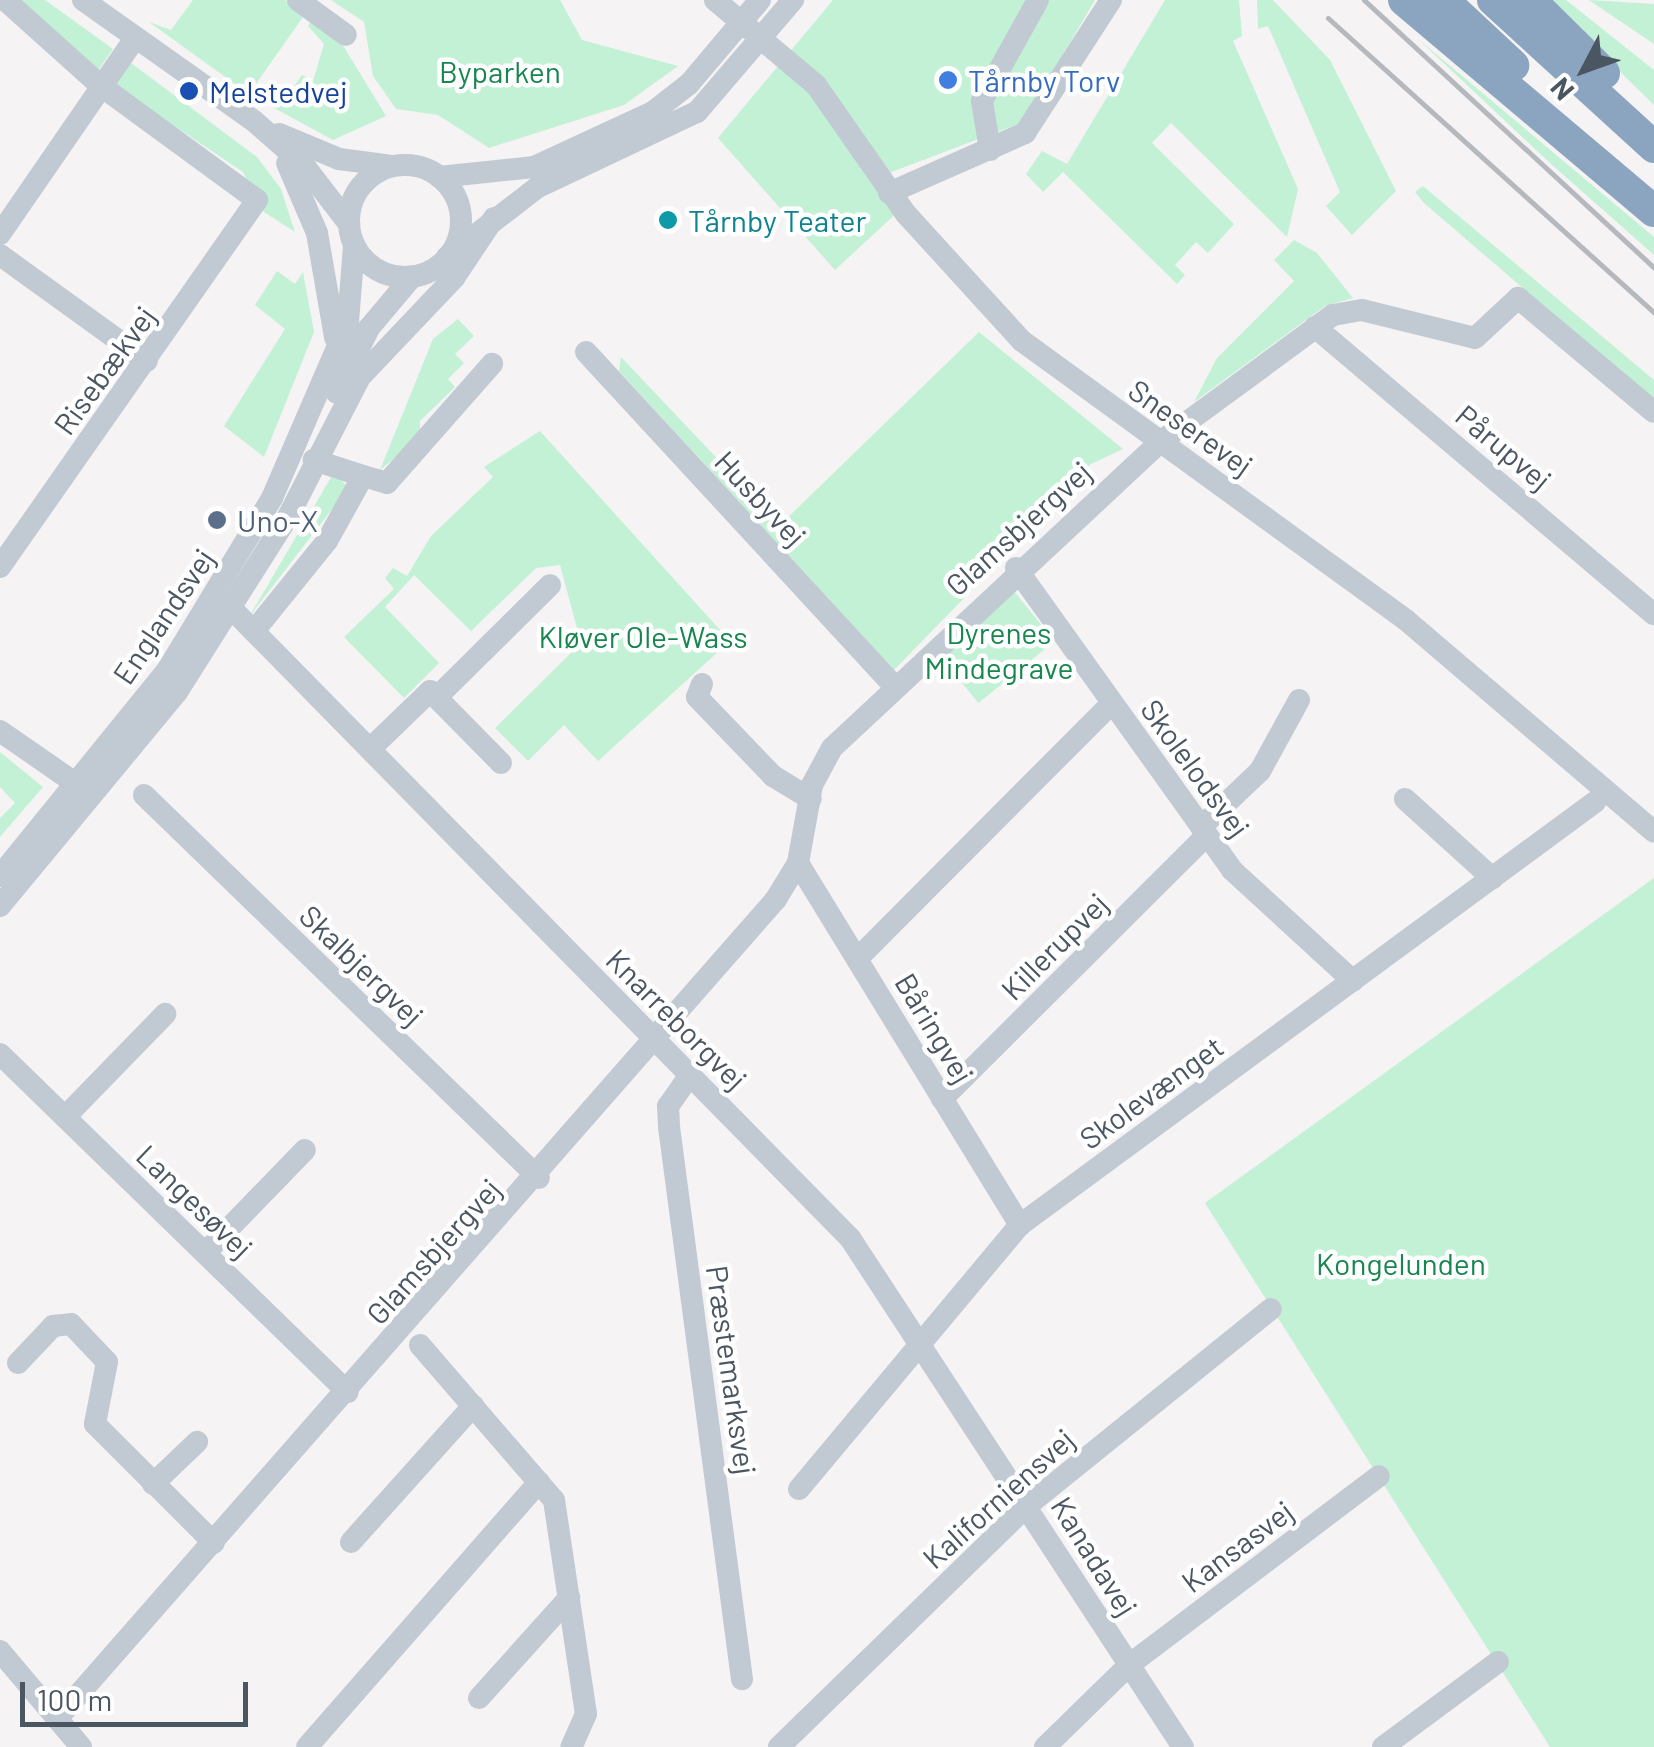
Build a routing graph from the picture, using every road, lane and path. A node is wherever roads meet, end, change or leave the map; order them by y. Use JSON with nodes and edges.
{"nodes":[{"id":1,"x":4,"y":0,"type":"edge"},
{"id":2,"x":83,"y":0,"type":"edge"},
{"id":3,"x":298,"y":0,"type":"edge"},
{"id":4,"x":715,"y":0,"type":"edge"},
{"id":5,"x":760,"y":0,"type":"edge"},
{"id":6,"x":793,"y":0,"type":"edge"},
{"id":7,"x":1038,"y":0,"type":"edge"},
{"id":8,"x":1111,"y":0,"type":"edge"},
{"id":9,"x":1404,"y":0,"type":"edge"},
{"id":10,"x":1443,"y":0,"type":"edge"},
{"id":11,"x":1492,"y":0,"type":"edge"},
{"id":12,"x":1530,"y":0,"type":"edge"},
{"id":13,"x":741,"y":27,"type":"junction"},
{"id":14,"x":346,"y":35,"type":"dead end"},
{"id":15,"x":135,"y":38,"type":"junction"},
{"id":16,"x":763,"y":46,"type":"junction"},
{"id":17,"x":102,"y":86,"type":"junction"},
{"id":18,"x":254,"y":121,"type":"junction"},
{"id":19,"x":1654,"y":121,"type":"edge"},
{"id":20,"x":1654,"y":147,"type":"edge"},
{"id":21,"x":990,"y":150,"type":"junction"},
{"id":22,"x":394,"y":166,"type":"junction"},
{"id":23,"x":439,"y":177,"type":"junction"},
{"id":24,"x":1654,"y":188,"type":"edge"},
{"id":25,"x":889,"y":192,"type":"junction"},
{"id":26,"x":1654,"y":212,"type":"edge"},
{"id":27,"x":494,"y":218,"type":"junction"},
{"id":28,"x":0,"y":234,"type":"edge"},
{"id":29,"x":351,"y":234,"type":"junction"},
{"id":30,"x":0,"y":255,"type":"edge"},
{"id":31,"x":448,"y":257,"type":"junction"},
{"id":32,"x":412,"y":277,"type":"junction"},
{"id":33,"x":1315,"y":326,"type":"junction"},
{"id":34,"x":586,"y":352,"type":"dead end"},
{"id":35,"x":336,"y":354,"type":"junction"},
{"id":36,"x":147,"y":362,"type":"junction"},
{"id":37,"x":492,"y":364,"type":"dead end"},
{"id":38,"x":1654,"y":412,"type":"edge"},
{"id":39,"x":1160,"y":442,"type":"junction"},
{"id":40,"x":319,"y":450,"type":"junction"},
{"id":41,"x":363,"y":476,"type":"junction"},
{"id":42,"x":0,"y":567,"type":"edge"},
{"id":43,"x":1016,"y":568,"type":"junction"},
{"id":44,"x":550,"y":585,"type":"dead end"},
{"id":45,"x":232,"y":609,"type":"junction"},
{"id":46,"x":1654,"y":614,"type":"edge"},
{"id":47,"x":254,"y":631,"type":"junction"},
{"id":48,"x":702,"y":684,"type":"dead end"},
{"id":49,"x":893,"y":685,"type":"junction"},
{"id":50,"x":437,"y":697,"type":"junction"},
{"id":51,"x":1299,"y":700,"type":"dead end"},
{"id":52,"x":1112,"y":703,"type":"junction"},
{"id":53,"x":0,"y":731,"type":"edge"},
{"id":54,"x":370,"y":749,"type":"junction"},
{"id":55,"x":502,"y":763,"type":"dead end"},
{"id":56,"x":78,"y":785,"type":"junction"},
{"id":57,"x":144,"y":795,"type":"dead end"},
{"id":58,"x":1404,"y":798,"type":"dead end"},
{"id":59,"x":811,"y":800,"type":"junction"},
{"id":60,"x":1595,"y":802,"type":"dead end"},
{"id":61,"x":1204,"y":831,"type":"junction"},
{"id":62,"x":1654,"y":832,"type":"edge"},
{"id":63,"x":798,"y":863,"type":"junction"},
{"id":64,"x":0,"y":876,"type":"edge"},
{"id":65,"x":1492,"y":878,"type":"junction"},
{"id":66,"x":0,"y":906,"type":"edge"},
{"id":67,"x":857,"y":959,"type":"junction"},
{"id":68,"x":1353,"y":981,"type":"junction"},
{"id":69,"x":165,"y":1014,"type":"dead end"},
{"id":70,"x":658,"y":1043,"type":"junction"},
{"id":71,"x":0,"y":1054,"type":"edge"},
{"id":72,"x":690,"y":1075,"type":"junction"},
{"id":73,"x":942,"y":1099,"type":"junction"},
{"id":74,"x":65,"y":1117,"type":"junction"},
{"id":75,"x":305,"y":1150,"type":"dead end"},
{"id":76,"x":539,"y":1178,"type":"junction"},
{"id":77,"x":1020,"y":1225,"type":"junction"},
{"id":78,"x":206,"y":1252,"type":"junction"},
{"id":79,"x":1271,"y":1309,"type":"dead end"},
{"id":80,"x":420,"y":1346,"type":"dead end"},
{"id":81,"x":924,"y":1346,"type":"junction"},
{"id":82,"x":18,"y":1363,"type":"dead end"},
{"id":83,"x":348,"y":1392,"type":"junction"},
{"id":84,"x":473,"y":1406,"type":"junction"},
{"id":85,"x":196,"y":1442,"type":"dead end"},
{"id":86,"x":1379,"y":1476,"type":"dead end"},
{"id":87,"x":538,"y":1482,"type":"junction"},
{"id":88,"x":153,"y":1484,"type":"junction"},
{"id":89,"x":799,"y":1489,"type":"dead end"},
{"id":90,"x":1028,"y":1505,"type":"junction"},
{"id":91,"x":214,"y":1542,"type":"junction"},
{"id":92,"x":352,"y":1542,"type":"dead end"},
{"id":93,"x":570,"y":1598,"type":"junction"},
{"id":94,"x":0,"y":1651,"type":"edge"},
{"id":95,"x":1498,"y":1662,"type":"dead end"},
{"id":96,"x":1128,"y":1665,"type":"junction"},
{"id":97,"x":742,"y":1680,"type":"dead end"},
{"id":98,"x":479,"y":1698,"type":"dead end"},
{"id":99,"x":57,"y":1718,"type":"junction"},
{"id":100,"x":81,"y":1747,"type":"edge"},
{"id":101,"x":308,"y":1747,"type":"edge"},
{"id":102,"x":571,"y":1747,"type":"edge"},
{"id":103,"x":779,"y":1747,"type":"edge"},
{"id":104,"x":1045,"y":1747,"type":"edge"},
{"id":105,"x":1184,"y":1747,"type":"edge"},
{"id":106,"x":1384,"y":1747,"type":"edge"}],
"edges":[{"from":1,"to":17,"type":"street"},
{"from":2,"to":15,"type":"street"},
{"from":3,"to":14,"type":"street"},
{"from":4,"to":13,"type":"street","name":"Sneserevej"},
{"from":5,"to":13,"type":"street"},
{"from":6,"to":16,"type":"street","name":"Englandsvej"},
{"from":7,"to":21,"type":"street"},
{"from":8,"to":21,"type":"street"},
{"from":9,"to":26,"type":"highway"},
{"from":10,"to":24,"type":"highway"},
{"from":11,"to":20,"type":"highway"},
{"from":12,"to":19,"type":"highway"},
{"from":13,"to":16,"type":"street","name":"Sneserevej"},
{"from":13,"to":23,"type":"street"},
{"from":15,"to":17,"type":"street"},
{"from":15,"to":18,"type":"street"},
{"from":16,"to":25,"type":"street","name":"Sneserevej"},
{"from":16,"to":27,"type":"street","name":"Englandsvej"},
{"from":17,"to":28,"type":"street"},
{"from":17,"to":36,"type":"street","name":"Risebækvej"},
{"from":18,"to":22,"type":"street"},
{"from":18,"to":29,"type":"street"},
{"from":18,"to":35,"type":"street"},
{"from":21,"to":25,"type":"street"},
{"from":22,"to":23,"type":"street"},
{"from":22,"to":29,"type":"street"},
{"from":23,"to":31,"type":"street"},
{"from":25,"to":39,"type":"street","name":"Sneserevej"},
{"from":27,"to":31,"type":"street","name":"Englandsvej"},
{"from":27,"to":40,"type":"street","name":"Englandsvej"},
{"from":29,"to":32,"type":"street"},
{"from":29,"to":35,"type":"street","name":"Englandsvej"},
{"from":30,"to":36,"type":"street"},
{"from":31,"to":32,"type":"street"},
{"from":32,"to":40,"type":"street","name":"Englandsvej"},
{"from":33,"to":38,"type":"street","name":"Glamsbjergvej"},
{"from":33,"to":39,"type":"street","name":"Glamsbjergvej"},
{"from":33,"to":46,"type":"street","name":"Pårupvej"},
{"from":34,"to":49,"type":"street","name":"Husbyvej"},
{"from":35,"to":56,"type":"street","name":"Englandsvej"},
{"from":36,"to":42,"type":"street","name":"Risebækvej"},
{"from":37,"to":41,"type":"street"},
{"from":39,"to":43,"type":"street","name":"Glamsbjergvej"},
{"from":39,"to":62,"type":"street","name":"Sneserevej"},
{"from":40,"to":41,"type":"street"},
{"from":40,"to":45,"type":"street","name":"Englandsvej"},
{"from":41,"to":47,"type":"street"},
{"from":43,"to":49,"type":"street","name":"Glamsbjergvej"},
{"from":43,"to":52,"type":"street","name":"Skolelodsvej"},
{"from":44,"to":50,"type":"street"},
{"from":45,"to":47,"type":"street","name":"Knarreborgvej"},
{"from":45,"to":66,"type":"street","name":"Englandsvej"},
{"from":47,"to":54,"type":"street","name":"Knarreborgvej"},
{"from":48,"to":59,"type":"street"},
{"from":49,"to":59,"type":"street","name":"Glamsbjergvej"},
{"from":50,"to":54,"type":"street"},
{"from":50,"to":55,"type":"street"},
{"from":51,"to":61,"type":"street","name":"Killerupvej"},
{"from":52,"to":61,"type":"street","name":"Skolelodsvej"},
{"from":52,"to":67,"type":"street"},
{"from":53,"to":56,"type":"street"},
{"from":54,"to":70,"type":"street","name":"Knarreborgvej"},
{"from":56,"to":64,"type":"street","name":"Englandsvej"},
{"from":57,"to":76,"type":"street","name":"Skalbjergvej"},
{"from":58,"to":65,"type":"street"},
{"from":59,"to":63,"type":"street","name":"Glamsbjergvej"},
{"from":60,"to":65,"type":"street","name":"Skolevænget"},
{"from":61,"to":68,"type":"street","name":"Skolelodsvej"},
{"from":61,"to":73,"type":"street","name":"Killerupvej"},
{"from":63,"to":67,"type":"street","name":"Båringvej"},
{"from":63,"to":70,"type":"street","name":"Glamsbjergvej"},
{"from":65,"to":68,"type":"street","name":"Skolevænget"},
{"from":67,"to":73,"type":"street","name":"Båringvej"},
{"from":68,"to":77,"type":"street","name":"Skolevænget"},
{"from":69,"to":74,"type":"street"},
{"from":70,"to":72,"type":"street","name":"Knarreborgvej"},
{"from":70,"to":76,"type":"street","name":"Glamsbjergvej"},
{"from":71,"to":74,"type":"street","name":"Langesøvej"},
{"from":72,"to":81,"type":"street","name":"Knarreborgvej"},
{"from":72,"to":97,"type":"street","name":"Præstemarksvej"},
{"from":73,"to":77,"type":"street","name":"Båringvej"},
{"from":74,"to":78,"type":"street","name":"Langesøvej"},
{"from":75,"to":78,"type":"street"},
{"from":76,"to":83,"type":"street","name":"Glamsbjergvej"},
{"from":77,"to":81,"type":"street","name":"Skolevænget"},
{"from":78,"to":83,"type":"street","name":"Langesøvej"},
{"from":79,"to":90,"type":"street","name":"Kaliforniensvej"},
{"from":80,"to":84,"type":"street"},
{"from":81,"to":89,"type":"street","name":"Skolevænget"},
{"from":81,"to":90,"type":"street","name":"Kanadavej"},
{"from":82,"to":88,"type":"street"},
{"from":83,"to":91,"type":"street","name":"Glamsbjergvej"},
{"from":84,"to":87,"type":"street"},
{"from":84,"to":92,"type":"street"},
{"from":85,"to":88,"type":"street"},
{"from":86,"to":96,"type":"street","name":"Kansasvej"},
{"from":87,"to":93,"type":"street"},
{"from":87,"to":101,"type":"street"},
{"from":88,"to":91,"type":"street"},
{"from":90,"to":96,"type":"street","name":"Kanadavej"},
{"from":90,"to":103,"type":"street","name":"Kaliforniensvej"},
{"from":91,"to":99,"type":"street","name":"Glamsbjergvej"},
{"from":93,"to":98,"type":"street"},
{"from":93,"to":102,"type":"street"},
{"from":94,"to":99,"type":"street"},
{"from":95,"to":106,"type":"street"},
{"from":96,"to":104,"type":"street","name":"Kansasvej"},
{"from":96,"to":105,"type":"street","name":"Kanadavej"},
{"from":99,"to":100,"type":"street"}]}
